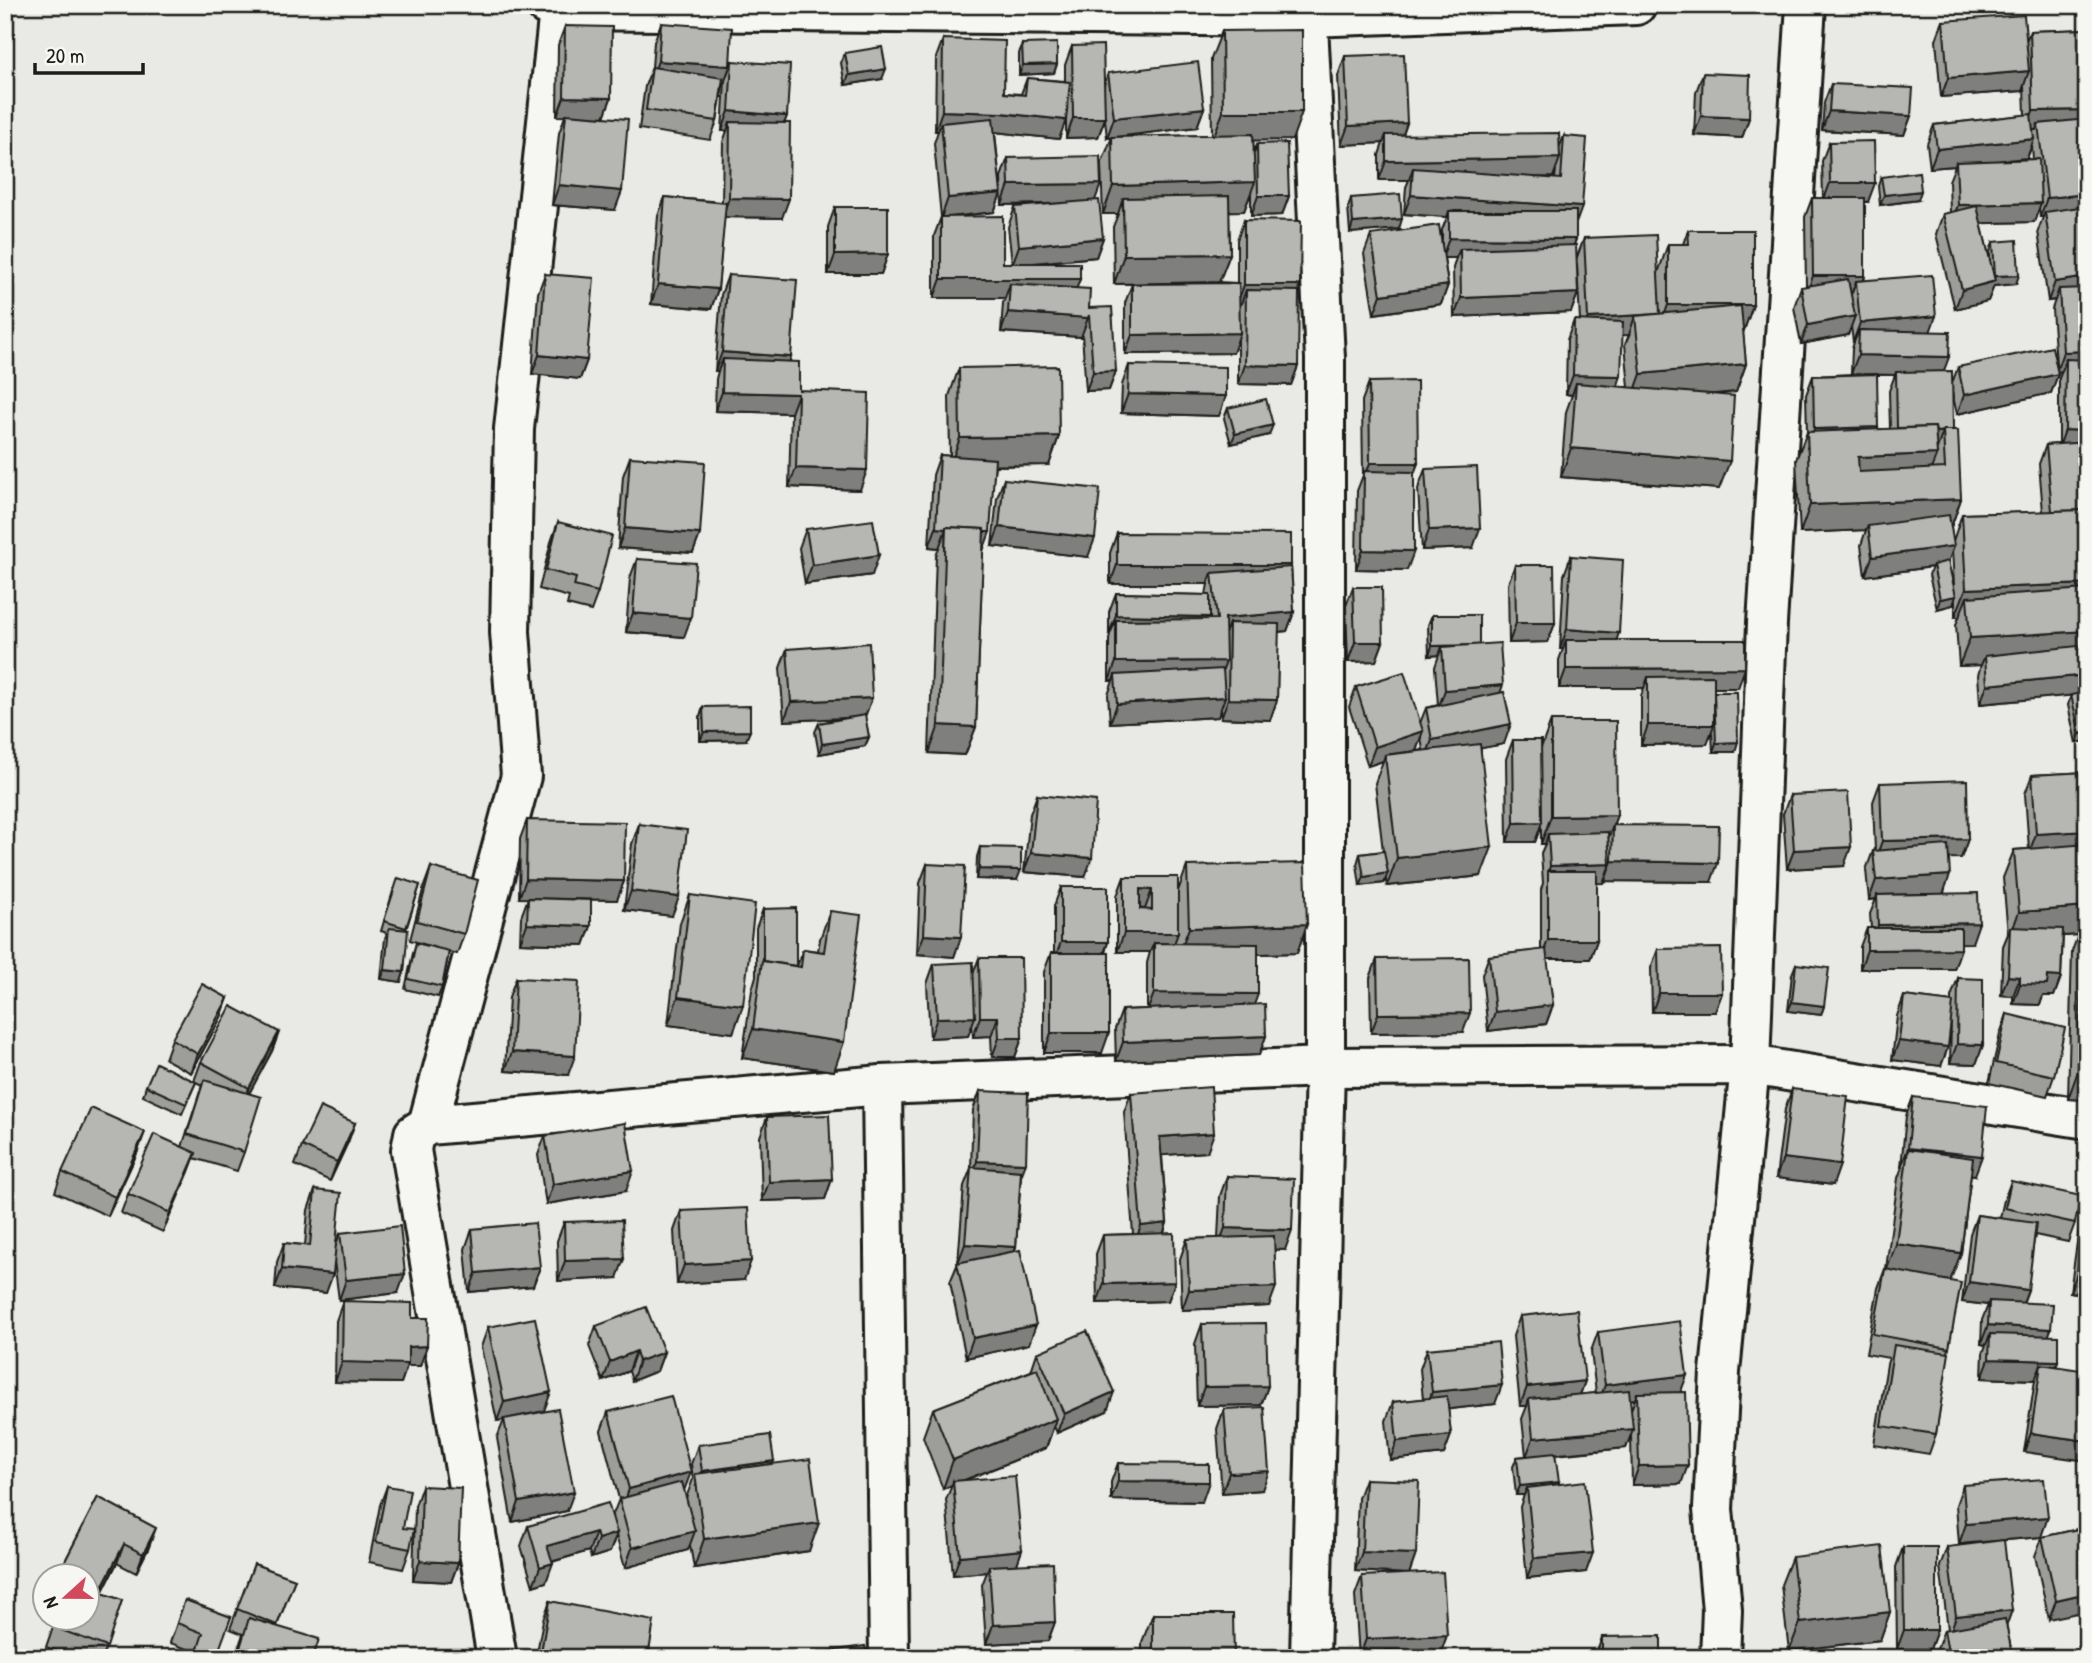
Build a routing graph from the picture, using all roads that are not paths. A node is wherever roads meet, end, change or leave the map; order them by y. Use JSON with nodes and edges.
{"nodes":[{"id":1,"x":1636,"y":5,"type":"edge"},
{"id":2,"x":1806,"y":5,"type":"edge"},
{"id":3,"x":552,"y":8,"type":"edge"},
{"id":4,"x":1454,"y":9,"type":"edge"},
{"id":5,"x":1308,"y":11,"type":"edge"},
{"id":6,"x":1750,"y":1065,"type":"junction"},
{"id":7,"x":1325,"y":1067,"type":"junction"},
{"id":8,"x":882,"y":1085,"type":"junction"},
{"id":9,"x":2087,"y":1119,"type":"edge"},
{"id":10,"x":428,"y":1125,"type":"junction"},
{"id":11,"x":497,"y":1658,"type":"edge"},
{"id":12,"x":889,"y":1658,"type":"edge"},
{"id":13,"x":1310,"y":1658,"type":"edge"},
{"id":14,"x":1720,"y":1658,"type":"edge"}],
"edges":[{"from":1,"to":4,"type":"street"},
{"from":2,"to":6,"type":"street"},
{"from":3,"to":5,"type":"street"},
{"from":3,"to":10,"type":"street"},
{"from":4,"to":5,"type":"street"},
{"from":5,"to":7,"type":"street"},
{"from":6,"to":7,"type":"street"},
{"from":6,"to":9,"type":"street"},
{"from":6,"to":14,"type":"street"},
{"from":7,"to":8,"type":"street"},
{"from":7,"to":13,"type":"street"},
{"from":8,"to":10,"type":"street"},
{"from":8,"to":12,"type":"street"},
{"from":10,"to":11,"type":"street"}]}
